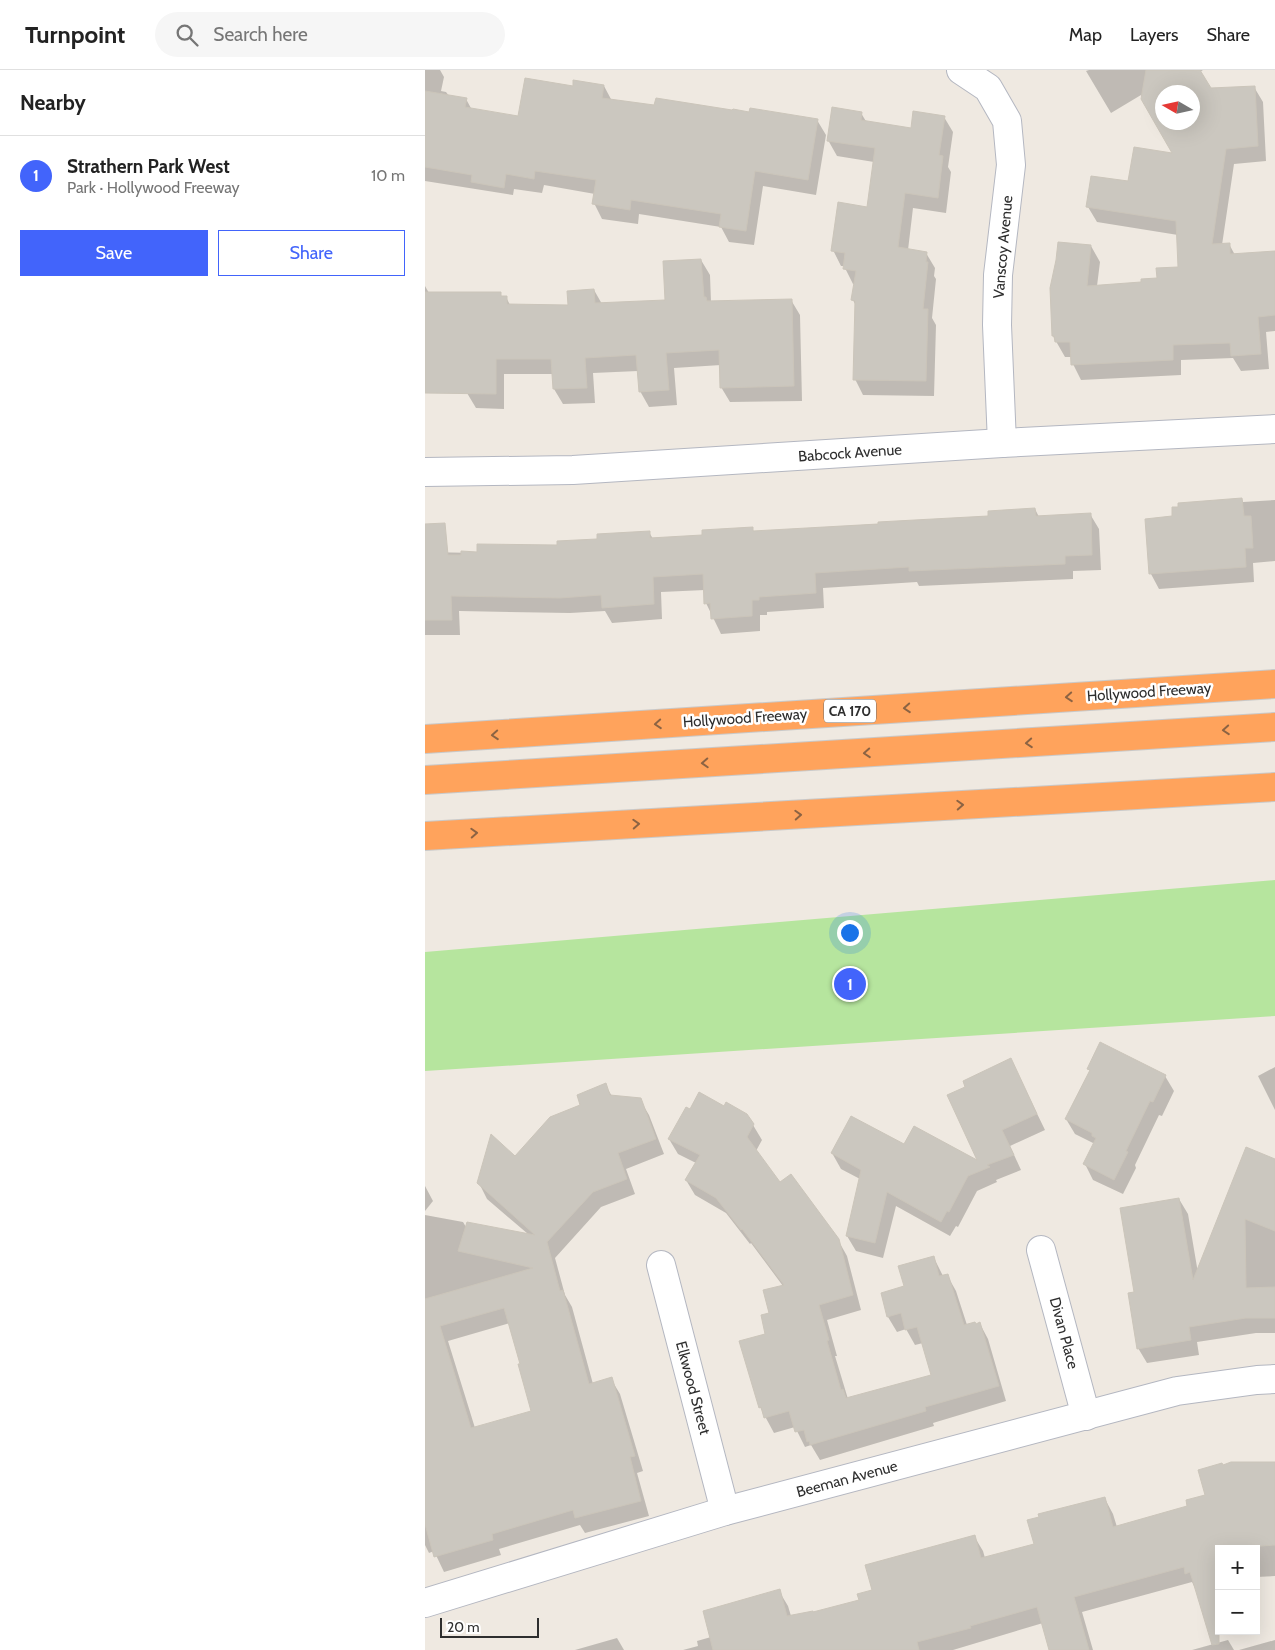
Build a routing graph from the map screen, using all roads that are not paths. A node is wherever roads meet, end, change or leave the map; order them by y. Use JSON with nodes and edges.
{"nodes":[{"id":1,"x":961,"y":70,"type":"edge"},
{"id":2,"x":1275,"y":429,"type":"edge"},
{"id":3,"x":1002,"y":443,"type":"junction"},
{"id":4,"x":425,"y":472,"type":"edge"},
{"id":5,"x":1275,"y":684,"type":"edge"},
{"id":6,"x":1275,"y":727,"type":"edge"},
{"id":7,"x":425,"y":739,"type":"edge"},
{"id":8,"x":425,"y":780,"type":"edge"},
{"id":9,"x":1275,"y":788,"type":"edge"},
{"id":10,"x":425,"y":836,"type":"edge"},
{"id":11,"x":1041,"y":1250,"type":"dead end"},
{"id":12,"x":661,"y":1265,"type":"dead end"},
{"id":13,"x":1275,"y":1379,"type":"edge"},
{"id":14,"x":1086,"y":1416,"type":"junction"},
{"id":15,"x":725,"y":1511,"type":"junction"},
{"id":16,"x":425,"y":1603,"type":"edge"}],
"edges":[{"from":1,"to":3,"type":"street","name":"Vanscoy Avenue"},
{"from":2,"to":3,"type":"street","name":"Babcock Avenue"},
{"from":3,"to":4,"type":"street","name":"Babcock Avenue"},
{"from":5,"to":7,"type":"highway","name":"Hollywood Freeway","number":"CA 170","one_way":true},
{"from":6,"to":8,"type":"highway","one_way":true},
{"from":10,"to":9,"type":"highway","one_way":true},
{"from":11,"to":14,"type":"street","name":"Divan Place"},
{"from":12,"to":15,"type":"street","name":"Elkwood Street"},
{"from":13,"to":14,"type":"street","name":"Beeman Avenue"},
{"from":14,"to":15,"type":"street","name":"Beeman Avenue"},
{"from":15,"to":16,"type":"street","name":"Beeman Avenue"}]}
